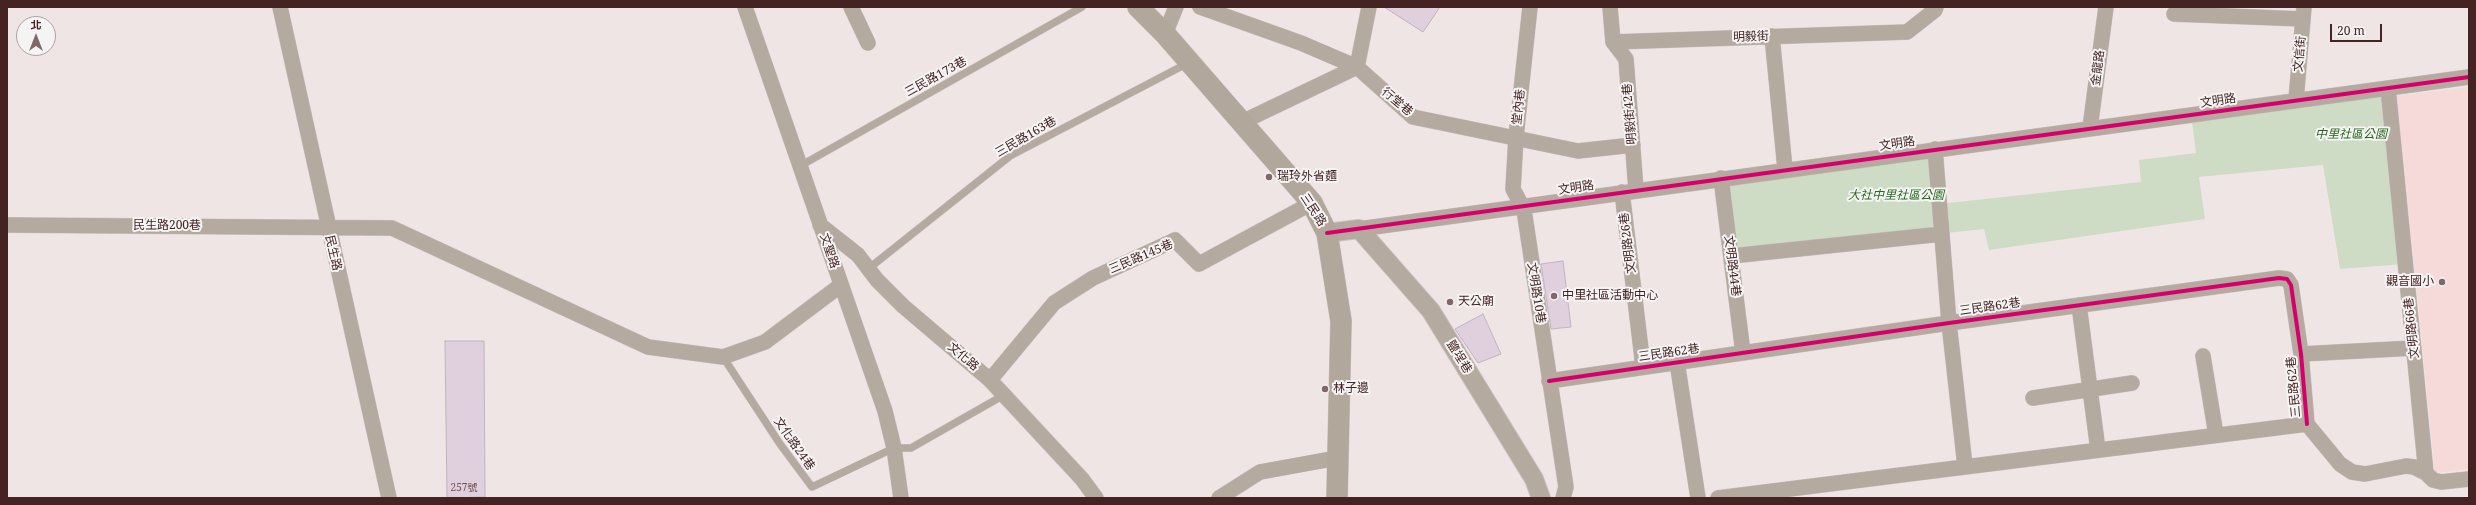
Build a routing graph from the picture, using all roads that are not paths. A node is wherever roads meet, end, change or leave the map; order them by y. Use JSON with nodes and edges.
{"nodes":[{"id":1,"x":280,"y":7,"type":"edge"},
{"id":2,"x":746,"y":7,"type":"edge"},
{"id":3,"x":851,"y":7,"type":"edge"},
{"id":4,"x":1082,"y":7,"type":"edge"},
{"id":5,"x":1138,"y":7,"type":"edge"},
{"id":6,"x":1176,"y":7,"type":"edge"},
{"id":7,"x":1200,"y":7,"type":"edge"},
{"id":8,"x":1369,"y":7,"type":"edge"},
{"id":9,"x":1530,"y":7,"type":"edge"},
{"id":10,"x":1610,"y":7,"type":"edge"},
{"id":11,"x":1936,"y":7,"type":"edge"},
{"id":12,"x":2106,"y":7,"type":"edge"},
{"id":13,"x":2304,"y":13,"type":"edge"},
{"id":14,"x":2174,"y":14,"type":"dead end"},
{"id":15,"x":1165,"y":34,"type":"junction"},
{"id":16,"x":1772,"y":36,"type":"junction"},
{"id":17,"x":1613,"y":42,"type":"junction"},
{"id":18,"x":868,"y":43,"type":"dead end"},
{"id":19,"x":1190,"y":62,"type":"junction"},
{"id":20,"x":1357,"y":67,"type":"junction"},
{"id":21,"x":2469,"y":77,"type":"edge"},
{"id":22,"x":2388,"y":88,"type":"junction"},
{"id":23,"x":2296,"y":100,"type":"junction"},
{"id":24,"x":1242,"y":122,"type":"junction"},
{"id":25,"x":2090,"y":128,"type":"junction"},
{"id":26,"x":1516,"y":138,"type":"junction"},
{"id":27,"x":1633,"y":145,"type":"junction"},
{"id":28,"x":1935,"y":149,"type":"junction"},
{"id":29,"x":800,"y":166,"type":"junction"},
{"id":30,"x":1785,"y":170,"type":"junction"},
{"id":31,"x":1721,"y":178,"type":"junction"},
{"id":32,"x":1629,"y":191,"type":"junction"},
{"id":33,"x":1312,"y":203,"type":"junction"},
{"id":34,"x":1523,"y":205,"type":"junction"},
{"id":35,"x":7,"y":225,"type":"edge"},
{"id":36,"x":820,"y":225,"type":"junction"},
{"id":37,"x":327,"y":227,"type":"junction"},
{"id":38,"x":1360,"y":229,"type":"junction"},
{"id":39,"x":1327,"y":233,"type":"junction"},
{"id":40,"x":1942,"y":234,"type":"junction"},
{"id":41,"x":1731,"y":256,"type":"junction"},
{"id":42,"x":868,"y":269,"type":"junction"},
{"id":43,"x":841,"y":285,"type":"junction"},
{"id":44,"x":2079,"y":305,"type":"junction"},
{"id":45,"x":1949,"y":323,"type":"junction"},
{"id":46,"x":2414,"y":348,"type":"junction"},
{"id":47,"x":1742,"y":353,"type":"junction"},
{"id":48,"x":2301,"y":354,"type":"junction"},
{"id":49,"x":2203,"y":356,"type":"dead end"},
{"id":50,"x":723,"y":357,"type":"junction"},
{"id":51,"x":1677,"y":362,"type":"junction"},
{"id":52,"x":1643,"y":366,"type":"junction"},
{"id":53,"x":990,"y":380,"type":"junction"},
{"id":54,"x":1549,"y":381,"type":"junction"},
{"id":55,"x":2132,"y":383,"type":"dead end"},
{"id":56,"x":2090,"y":390,"type":"junction"},
{"id":57,"x":1004,"y":395,"type":"junction"},
{"id":58,"x":2033,"y":398,"type":"dead end"},
{"id":59,"x":2307,"y":424,"type":"junction"},
{"id":60,"x":2216,"y":435,"type":"junction"},
{"id":61,"x":894,"y":448,"type":"junction"},
{"id":62,"x":2098,"y":450,"type":"junction"},
{"id":63,"x":1337,"y":458,"type":"junction"},
{"id":64,"x":1965,"y":466,"type":"junction"},
{"id":65,"x":2426,"y":473,"type":"junction"},
{"id":66,"x":2469,"y":479,"type":"edge"},
{"id":67,"x":389,"y":498,"type":"edge"},
{"id":68,"x":901,"y":498,"type":"edge"},
{"id":69,"x":1096,"y":498,"type":"edge"},
{"id":70,"x":1219,"y":498,"type":"edge"},
{"id":71,"x":1337,"y":498,"type":"edge"},
{"id":72,"x":1541,"y":498,"type":"edge"},
{"id":73,"x":1563,"y":498,"type":"edge"},
{"id":74,"x":1698,"y":498,"type":"edge"},
{"id":75,"x":1722,"y":498,"type":"edge"}],
"edges":[{"from":1,"to":37,"type":"street","name":"民生路"},
{"from":2,"to":29,"type":"street","name":"文聖路"},
{"from":3,"to":18,"type":"street"},
{"from":4,"to":29,"type":"lane","name":"三民路173巷"},
{"from":5,"to":15,"type":"main road","name":"三民路"},
{"from":6,"to":15,"type":"street"},
{"from":7,"to":20,"type":"street","name":"行堂巷"},
{"from":8,"to":20,"type":"street"},
{"from":9,"to":26,"type":"street","name":"堂內巷"},
{"from":10,"to":17,"type":"street"},
{"from":11,"to":16,"type":"street","name":"明毅街"},
{"from":12,"to":25,"type":"street","name":"金龍路"},
{"from":13,"to":14,"type":"street"},
{"from":13,"to":23,"type":"street","name":"文信街"},
{"from":15,"to":19,"type":"main road","name":"三民路"},
{"from":16,"to":17,"type":"street","name":"明毅街"},
{"from":16,"to":30,"type":"street"},
{"from":17,"to":27,"type":"street","name":"明毅街42巷"},
{"from":19,"to":24,"type":"main road","name":"三民路"},
{"from":19,"to":42,"type":"lane","name":"三民路163巷"},
{"from":20,"to":24,"type":"street"},
{"from":20,"to":26,"type":"street","name":"行堂巷"},
{"from":21,"to":22,"type":"street","name":"文明路"},
{"from":22,"to":23,"type":"street","name":"文明路"},
{"from":22,"to":46,"type":"street","name":"文明路66巷"},
{"from":23,"to":25,"type":"street","name":"文明路"},
{"from":24,"to":33,"type":"main road","name":"三民路"},
{"from":25,"to":28,"type":"street","name":"文明路"},
{"from":26,"to":27,"type":"street","name":"行堂巷"},
{"from":26,"to":34,"type":"street","name":"堂內巷"},
{"from":27,"to":32,"type":"street","name":"明毅街42巷"},
{"from":28,"to":30,"type":"street","name":"文明路"},
{"from":28,"to":40,"type":"street","name":"三民路62巷"},
{"from":29,"to":36,"type":"street","name":"文聖路"},
{"from":30,"to":31,"type":"street","name":"文明路"},
{"from":31,"to":32,"type":"street","name":"文明路"},
{"from":31,"to":41,"type":"street","name":"文明路44巷"},
{"from":32,"to":34,"type":"street","name":"文明路"},
{"from":32,"to":52,"type":"street","name":"文明路26巷"},
{"from":33,"to":39,"type":"main road","name":"三民路"},
{"from":33,"to":53,"type":"street","name":"三民路145巷"},
{"from":34,"to":38,"type":"street","name":"文明路"},
{"from":34,"to":54,"type":"street","name":"文明路10巷"},
{"from":35,"to":37,"type":"street","name":"民生路200巷"},
{"from":36,"to":42,"type":"street","name":"文化路"},
{"from":36,"to":43,"type":"street","name":"文聖路"},
{"from":37,"to":50,"type":"street","name":"民生路200巷"},
{"from":37,"to":67,"type":"street","name":"民生路"},
{"from":38,"to":39,"type":"street","name":"文明路"},
{"from":38,"to":72,"type":"street","name":"鹽埕巷"},
{"from":39,"to":63,"type":"main road","name":"三民路"},
{"from":40,"to":41,"type":"street"},
{"from":40,"to":45,"type":"street","name":"三民路62巷"},
{"from":41,"to":47,"type":"street","name":"文明路44巷"},
{"from":42,"to":53,"type":"street","name":"文化路"},
{"from":43,"to":50,"type":"street"},
{"from":43,"to":61,"type":"street","name":"文聖路"},
{"from":44,"to":45,"type":"street","name":"三民路62巷"},
{"from":44,"to":48,"type":"street","name":"三民路62巷"},
{"from":44,"to":56,"type":"street"},
{"from":45,"to":47,"type":"street","name":"三民路62巷"},
{"from":45,"to":64,"type":"street","name":"三民路62巷"},
{"from":46,"to":48,"type":"street"},
{"from":46,"to":65,"type":"street","name":"文明路66巷"},
{"from":47,"to":51,"type":"street","name":"三民路62巷"},
{"from":48,"to":59,"type":"street","name":"三民路62巷"},
{"from":49,"to":60,"type":"street"},
{"from":50,"to":61,"type":"lane","name":"文化路24巷"},
{"from":51,"to":52,"type":"street","name":"三民路62巷"},
{"from":51,"to":74,"type":"street"},
{"from":52,"to":54,"type":"street","name":"三民路62巷"},
{"from":53,"to":57,"type":"street","name":"文化路"},
{"from":54,"to":73,"type":"street","name":"文明路10巷"},
{"from":55,"to":56,"type":"street"},
{"from":56,"to":58,"type":"street"},
{"from":56,"to":62,"type":"street"},
{"from":57,"to":61,"type":"lane"},
{"from":57,"to":69,"type":"street","name":"文化路"},
{"from":59,"to":60,"type":"street","name":"三民路62巷"},
{"from":59,"to":65,"type":"street"},
{"from":60,"to":62,"type":"street","name":"三民路62巷"},
{"from":61,"to":68,"type":"street","name":"文聖路"},
{"from":62,"to":64,"type":"street","name":"三民路62巷"},
{"from":63,"to":70,"type":"street"},
{"from":63,"to":71,"type":"main road","name":"三民路"},
{"from":64,"to":75,"type":"street","name":"三民路62巷"},
{"from":65,"to":66,"type":"street"}]}
